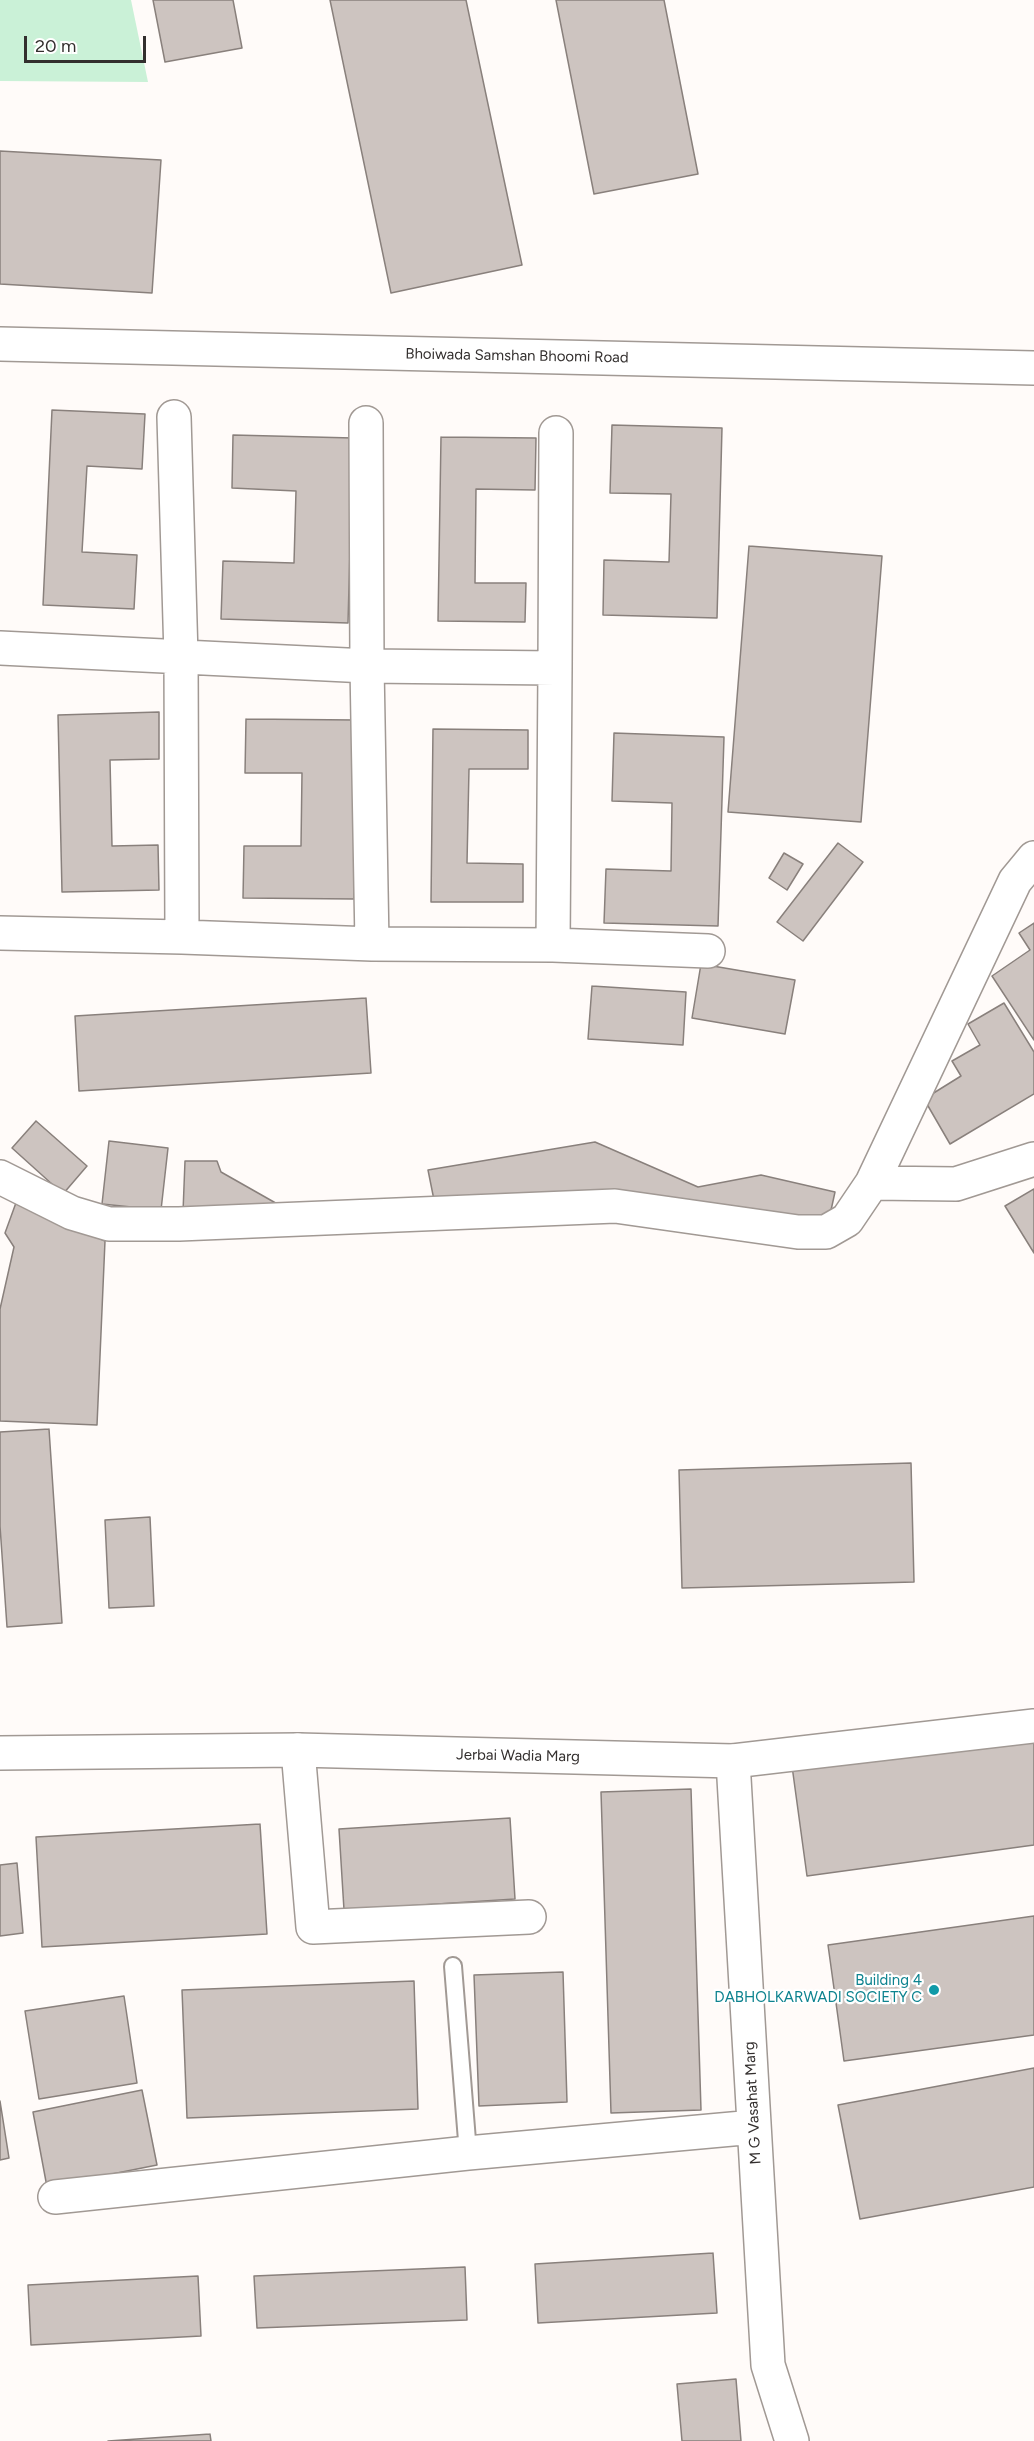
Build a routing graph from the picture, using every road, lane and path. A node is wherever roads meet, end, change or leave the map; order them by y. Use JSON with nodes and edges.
{"nodes":[{"id":1,"x":0,"y":344,"type":"edge"},
{"id":2,"x":1034,"y":368,"type":"edge"},
{"id":3,"x":174,"y":417,"type":"dead end"},
{"id":4,"x":366,"y":423,"type":"dead end"},
{"id":5,"x":556,"y":433,"type":"dead end"},
{"id":6,"x":0,"y":648,"type":"edge"},
{"id":7,"x":181,"y":656,"type":"junction"},
{"id":8,"x":367,"y":666,"type":"junction"},
{"id":9,"x":555,"y":669,"type":"junction"},
{"id":10,"x":1034,"y":858,"type":"edge"},
{"id":11,"x":0,"y":933,"type":"edge"},
{"id":12,"x":182,"y":937,"type":"junction"},
{"id":13,"x":372,"y":944,"type":"junction"},
{"id":14,"x":553,"y":945,"type":"junction"},
{"id":15,"x":708,"y":951,"type":"dead end"},
{"id":16,"x":1034,"y":1159,"type":"edge"},
{"id":17,"x":0,"y":1177,"type":"edge"},
{"id":18,"x":872,"y":1183,"type":"junction"},
{"id":19,"x":1034,"y":1726,"type":"edge"},
{"id":20,"x":298,"y":1750,"type":"junction"},
{"id":21,"x":0,"y":1753,"type":"edge"},
{"id":22,"x":733,"y":1761,"type":"junction"},
{"id":23,"x":529,"y":1917,"type":"dead end"},
{"id":24,"x":453,"y":1966,"type":"dead end"},
{"id":25,"x":754,"y":2127,"type":"junction"},
{"id":26,"x":468,"y":2153,"type":"junction"},
{"id":27,"x":55,"y":2197,"type":"dead end"},
{"id":28,"x":792,"y":2441,"type":"edge"}],
"edges":[{"from":1,"to":2,"type":"street","name":"Bhoiwada Samshan Bhoomi Road"},
{"from":3,"to":7,"type":"street"},
{"from":4,"to":8,"type":"street"},
{"from":5,"to":9,"type":"street"},
{"from":6,"to":7,"type":"street"},
{"from":7,"to":8,"type":"street"},
{"from":7,"to":12,"type":"street"},
{"from":8,"to":9,"type":"street"},
{"from":8,"to":13,"type":"street"},
{"from":9,"to":14,"type":"street"},
{"from":10,"to":18,"type":"street"},
{"from":11,"to":12,"type":"street"},
{"from":12,"to":13,"type":"street"},
{"from":13,"to":14,"type":"street"},
{"from":14,"to":15,"type":"street"},
{"from":16,"to":18,"type":"street"},
{"from":17,"to":18,"type":"street"},
{"from":19,"to":22,"type":"street","name":"Jerbai Wadia Marg"},
{"from":20,"to":21,"type":"street","name":"Jerbai Wadia Marg"},
{"from":20,"to":22,"type":"street","name":"Jerbai Wadia Marg"},
{"from":20,"to":23,"type":"street"},
{"from":22,"to":25,"type":"street","name":"M G Vasahat Marg"},
{"from":24,"to":26,"type":"lane"},
{"from":25,"to":26,"type":"street"},
{"from":25,"to":28,"type":"street","name":"M G Vasahat Marg"},
{"from":26,"to":27,"type":"street"}]}
